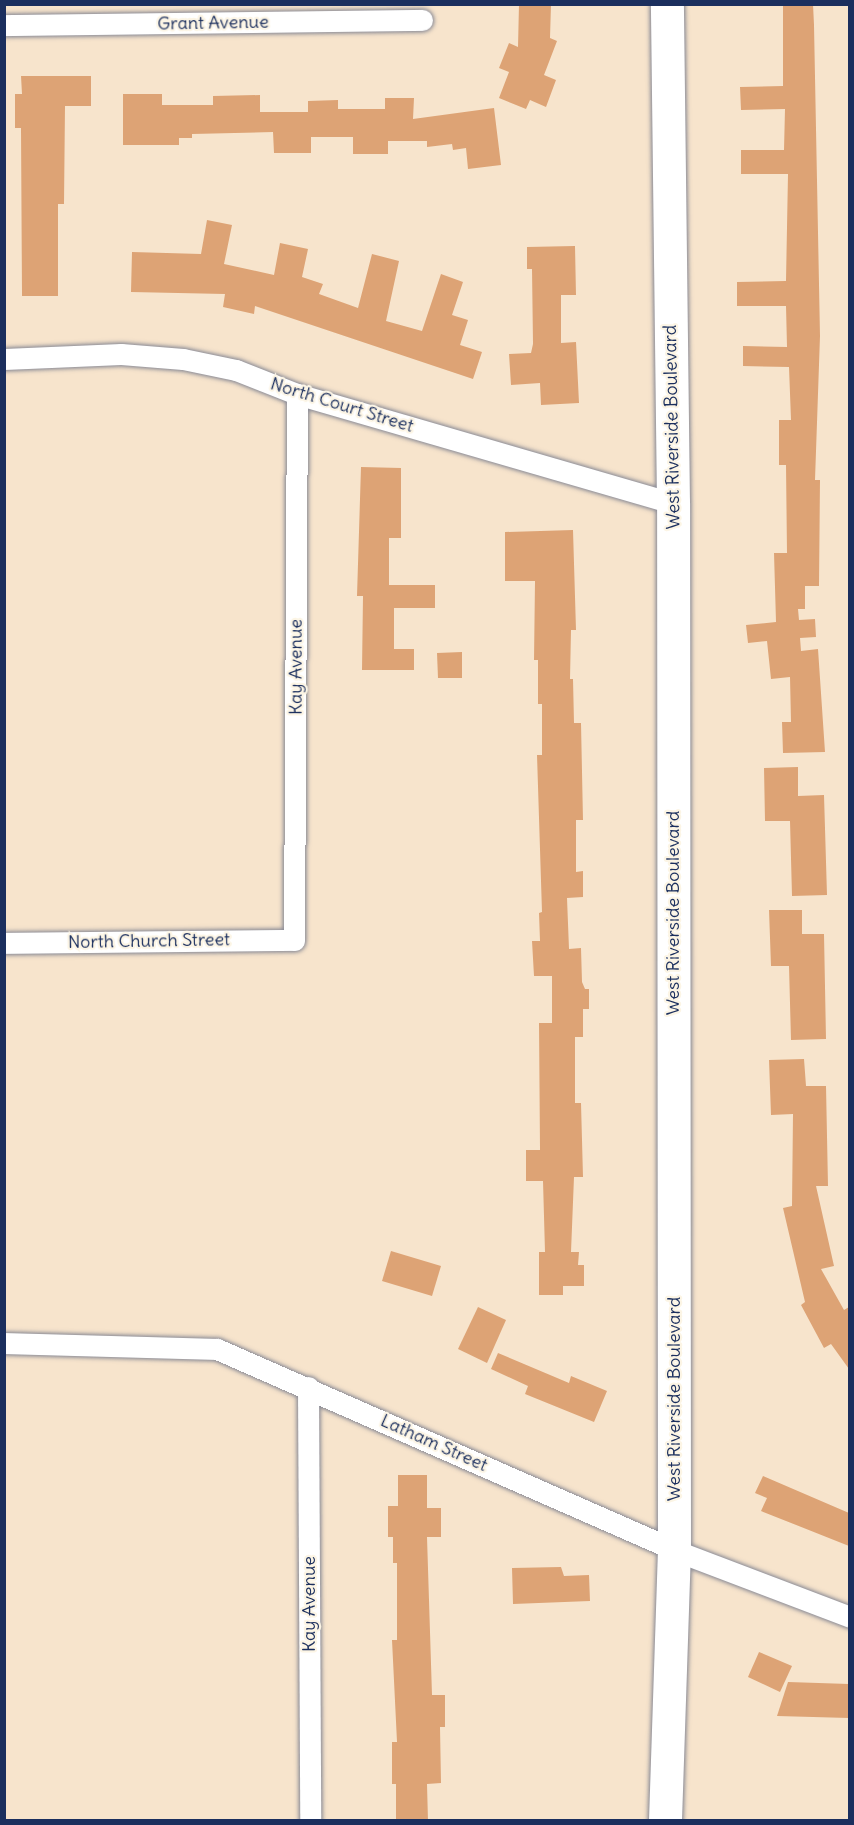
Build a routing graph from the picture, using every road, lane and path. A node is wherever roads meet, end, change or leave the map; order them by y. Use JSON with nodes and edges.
{"nodes":[{"id":1,"x":667,"y":4,"type":"edge"},
{"id":2,"x":422,"y":20,"type":"dead end"},
{"id":3,"x":4,"y":25,"type":"edge"},
{"id":4,"x":4,"y":359,"type":"edge"},
{"id":5,"x":297,"y":394,"type":"junction"},
{"id":6,"x":673,"y":503,"type":"junction"},
{"id":7,"x":294,"y":940,"type":"joint"},
{"id":8,"x":4,"y":943,"type":"edge"},
{"id":9,"x":4,"y":1343,"type":"edge"},
{"id":10,"x":308,"y":1387,"type":"junction"},
{"id":11,"x":674,"y":1550,"type":"junction"},
{"id":12,"x":849,"y":1617,"type":"edge"},
{"id":13,"x":310,"y":1821,"type":"edge"},
{"id":14,"x":665,"y":1821,"type":"edge"}],
"edges":[{"from":1,"to":6,"type":"main road","name":"West Riverside Boulevard"},
{"from":2,"to":3,"type":"street","name":"Grant Avenue"},
{"from":4,"to":5,"type":"street","name":"North Court Street"},
{"from":5,"to":6,"type":"street","name":"North Court Street"},
{"from":5,"to":7,"type":"street","name":"Kay Avenue"},
{"from":6,"to":11,"type":"main road","name":"West Riverside Boulevard"},
{"from":7,"to":8,"type":"street","name":"North Church Street"},
{"from":9,"to":10,"type":"street","name":"Latham Street"},
{"from":10,"to":11,"type":"street","name":"Latham Street"},
{"from":10,"to":13,"type":"street","name":"Kay Avenue"},
{"from":11,"to":12,"type":"street","name":"Latham Street"},
{"from":11,"to":14,"type":"main road","name":"West Riverside Boulevard"}]}
